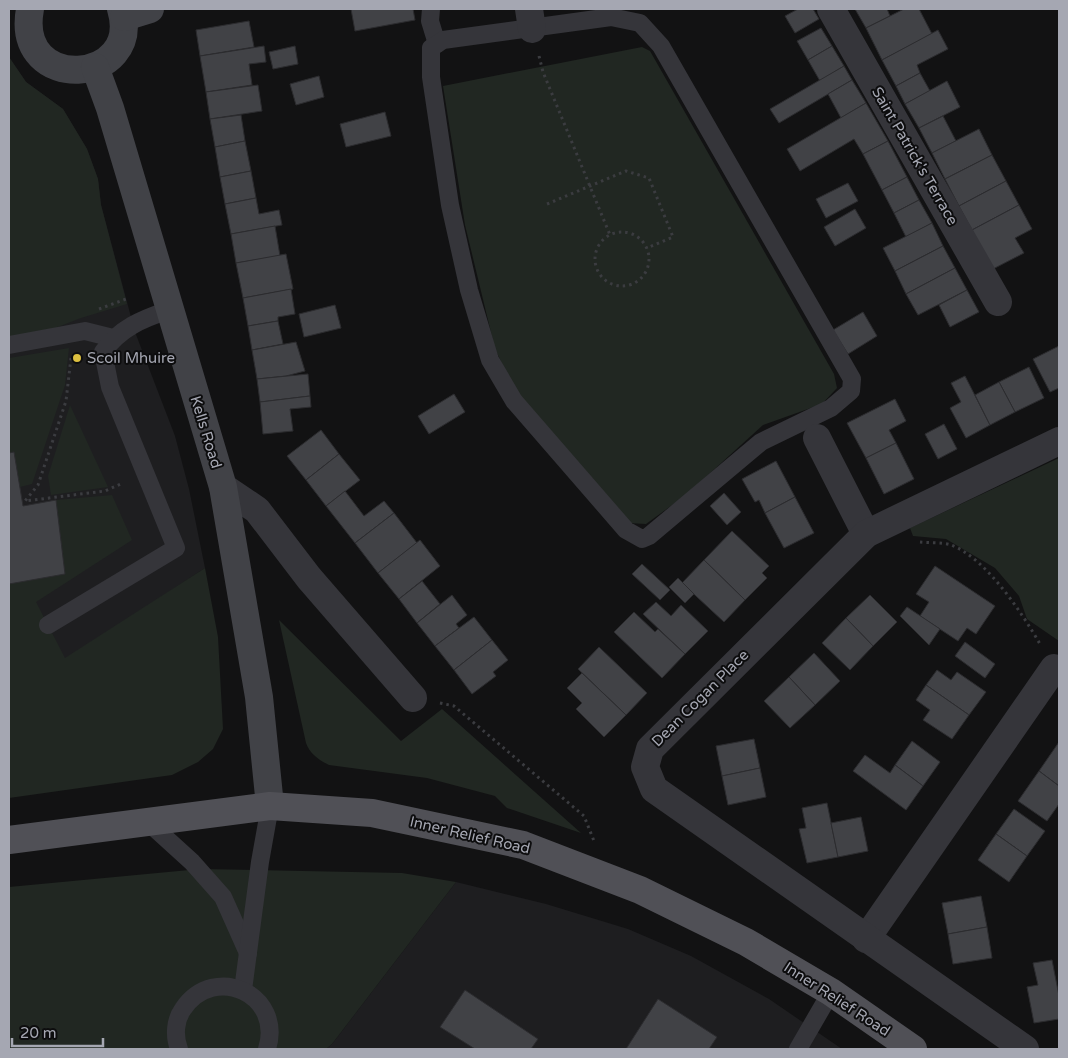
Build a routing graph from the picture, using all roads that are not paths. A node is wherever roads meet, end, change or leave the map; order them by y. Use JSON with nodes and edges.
{"nodes":[{"id":1,"x":30,"y":9,"type":"edge"},
{"id":2,"x":150,"y":9,"type":"edge"},
{"id":3,"x":431,"y":9,"type":"edge"},
{"id":4,"x":831,"y":9,"type":"edge"},
{"id":5,"x":123,"y":13,"type":"edge"},
{"id":6,"x":630,"y":15,"type":"edge"},
{"id":7,"x":530,"y":19,"type":"edge"},
{"id":8,"x":437,"y":44,"type":"junction"},
{"id":9,"x":95,"y":67,"type":"junction"},
{"id":10,"x":998,"y":302,"type":"dead end"},
{"id":11,"x":169,"y":310,"type":"junction"},
{"id":12,"x":113,"y":338,"type":"junction"},
{"id":13,"x":9,"y":345,"type":"edge"},
{"id":14,"x":817,"y":438,"type":"dead end"},
{"id":15,"x":1059,"y":441,"type":"edge"},
{"id":16,"x":223,"y":487,"type":"junction"},
{"id":17,"x":866,"y":534,"type":"junction"},
{"id":18,"x":48,"y":625,"type":"dead end"},
{"id":19,"x":1054,"y":668,"type":"road end"},
{"id":20,"x":413,"y":698,"type":"road end"},
{"id":21,"x":270,"y":806,"type":"junction"},
{"id":22,"x":148,"y":822,"type":"junction"},
{"id":23,"x":9,"y":840,"type":"edge"},
{"id":24,"x":866,"y":939,"type":"junction"},
{"id":25,"x":248,"y":954,"type":"junction"},
{"id":26,"x":244,"y":990,"type":"junction"},
{"id":27,"x":831,"y":992,"type":"junction"},
{"id":28,"x":179,"y":1049,"type":"edge"},
{"id":29,"x":267,"y":1049,"type":"edge"},
{"id":30,"x":798,"y":1049,"type":"edge"},
{"id":31,"x":913,"y":1049,"type":"edge"},
{"id":32,"x":1025,"y":1049,"type":"edge"}],
"edges":[{"from":1,"to":9,"type":"main road"},
{"from":2,"to":5,"type":"main road"},
{"from":3,"to":8,"type":"lane"},
{"from":4,"to":10,"type":"street","name":"Saint Patrick's Terrace"},
{"from":5,"to":9,"type":"main road"},
{"from":6,"to":7,"type":"lane"},
{"from":6,"to":8,"type":"lane"},
{"from":7,"to":8,"type":"lane"},
{"from":9,"to":11,"type":"main road","name":"Kells Road"},
{"from":11,"to":12,"type":"lane"},
{"from":11,"to":16,"type":"main road","name":"Kells Road"},
{"from":12,"to":13,"type":"lane"},
{"from":12,"to":18,"type":"lane"},
{"from":14,"to":17,"type":"street"},
{"from":15,"to":17,"type":"street","name":"Dean Cogan Place"},
{"from":16,"to":20,"type":"street"},
{"from":16,"to":21,"type":"main road","name":"Kells Road"},
{"from":17,"to":24,"type":"street","name":"Dean Cogan Place"},
{"from":19,"to":24,"type":"street"},
{"from":21,"to":22,"type":"main road","name":"Inner Relief Road"},
{"from":21,"to":25,"type":"lane"},
{"from":21,"to":27,"type":"main road","name":"Inner Relief Road"},
{"from":22,"to":23,"type":"main road","name":"Inner Relief Road"},
{"from":22,"to":25,"type":"lane"},
{"from":24,"to":32,"type":"street","name":"Dean Cogan Place"},
{"from":25,"to":26,"type":"lane"},
{"from":26,"to":28,"type":"lane"},
{"from":26,"to":29,"type":"lane"},
{"from":27,"to":30,"type":"lane"},
{"from":27,"to":31,"type":"main road","name":"Inner Relief Road"}]}
